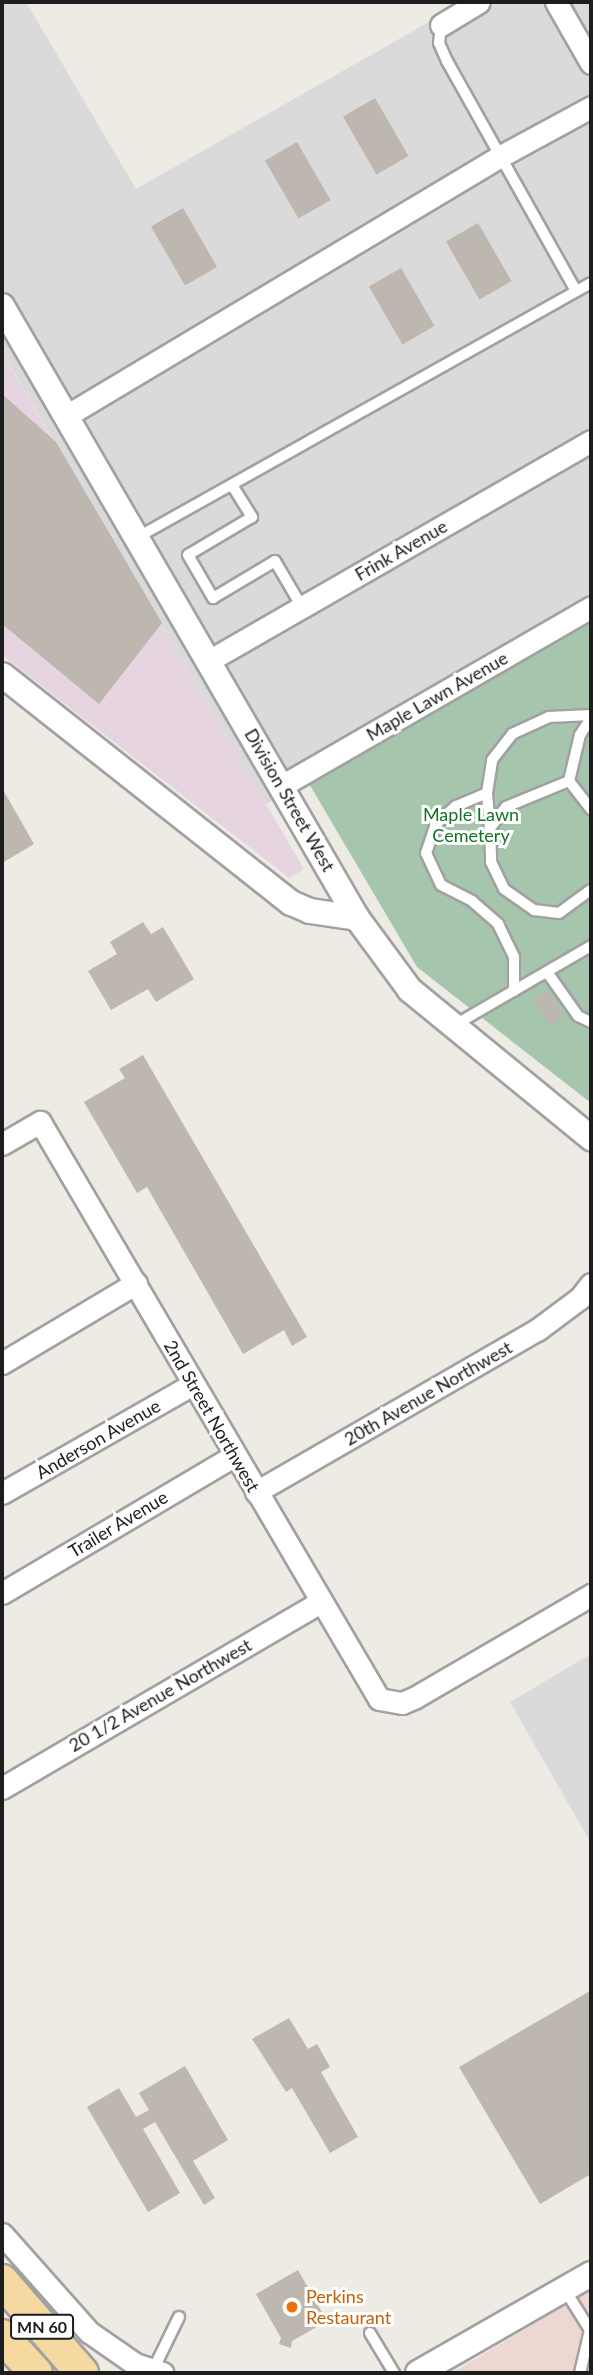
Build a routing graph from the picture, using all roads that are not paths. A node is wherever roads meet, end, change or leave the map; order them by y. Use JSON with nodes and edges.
{"nodes":[{"id":1,"x":479,"y":2,"type":"edge"},
{"id":2,"x":556,"y":2,"type":"edge"},
{"id":3,"x":441,"y":25,"type":"joint"},
{"id":4,"x":591,"y":63,"type":"edge"},
{"id":5,"x":591,"y":107,"type":"edge"},
{"id":6,"x":499,"y":156,"type":"junction"},
{"id":7,"x":591,"y":283,"type":"edge"},
{"id":8,"x":576,"y":291,"type":"junction"},
{"id":9,"x":2,"y":306,"type":"edge"},
{"id":10,"x":66,"y":416,"type":"junction"},
{"id":11,"x":591,"y":441,"type":"edge"},
{"id":12,"x":232,"y":485,"type":"junction"},
{"id":13,"x":138,"y":537,"type":"junction"},
{"id":14,"x":302,"y":607,"type":"junction"},
{"id":15,"x":591,"y":607,"type":"edge"},
{"id":16,"x":210,"y":660,"type":"junction"},
{"id":17,"x":2,"y":675,"type":"edge"},
{"id":18,"x":591,"y":717,"type":"edge"},
{"id":19,"x":569,"y":780,"type":"junction"},
{"id":20,"x":283,"y":785,"type":"junction"},
{"id":21,"x":487,"y":793,"type":"junction"},
{"id":22,"x":591,"y":809,"type":"edge"},
{"id":23,"x":490,"y":828,"type":"junction"},
{"id":24,"x":591,"y":890,"type":"edge"},
{"id":25,"x":357,"y":918,"type":"junction"},
{"id":26,"x":591,"y":946,"type":"edge"},
{"id":27,"x":547,"y":972,"type":"junction"},
{"id":28,"x":514,"y":992,"type":"junction"},
{"id":29,"x":443,"y":1020,"type":"junction"},
{"id":30,"x":591,"y":1022,"type":"edge"},
{"id":31,"x":591,"y":1138,"type":"edge"},
{"id":32,"x":2,"y":1144,"type":"edge"},
{"id":33,"x":136,"y":1283,"type":"junction"},
{"id":34,"x":591,"y":1283,"type":"edge"},
{"id":35,"x":2,"y":1363,"type":"edge"},
{"id":36,"x":193,"y":1384,"type":"junction"},
{"id":37,"x":235,"y":1455,"type":"junction"},
{"id":38,"x":256,"y":1492,"type":"junction"},
{"id":39,"x":2,"y":1493,"type":"edge"},
{"id":40,"x":2,"y":1593,"type":"edge"},
{"id":41,"x":591,"y":1595,"type":"edge"},
{"id":42,"x":319,"y":1603,"type":"junction"},
{"id":43,"x":2,"y":1788,"type":"edge"},
{"id":44,"x":2,"y":2234,"type":"edge"},
{"id":45,"x":591,"y":2274,"type":"edge"},
{"id":46,"x":2,"y":2281,"type":"edge"},
{"id":47,"x":565,"y":2289,"type":"junction"},
{"id":48,"x":179,"y":2317,"type":"dead end"},
{"id":49,"x":370,"y":2333,"type":"dead end"},
{"id":50,"x":2,"y":2336,"type":"edge"},
{"id":51,"x":158,"y":2372,"type":"edge"},
{"id":52,"x":36,"y":2373,"type":"edge"},
{"id":53,"x":82,"y":2373,"type":"edge"},
{"id":54,"x":394,"y":2373,"type":"edge"},
{"id":55,"x":418,"y":2373,"type":"edge"},
{"id":56,"x":580,"y":2373,"type":"edge"}],
"edges":[{"from":1,"to":3,"type":"street"},
{"from":2,"to":4,"type":"street"},
{"from":3,"to":6,"type":"lane"},
{"from":5,"to":6,"type":"street"},
{"from":6,"to":8,"type":"lane"},
{"from":6,"to":10,"type":"street"},
{"from":7,"to":8,"type":"lane"},
{"from":8,"to":12,"type":"lane"},
{"from":9,"to":10,"type":"street","name":"Division Street West"},
{"from":10,"to":13,"type":"street","name":"Division Street West"},
{"from":11,"to":14,"type":"street","name":"Frink Avenue"},
{"from":12,"to":13,"type":"lane"},
{"from":12,"to":14,"type":"lane"},
{"from":13,"to":16,"type":"street","name":"Division Street West"},
{"from":14,"to":16,"type":"street","name":"Frink Avenue"},
{"from":15,"to":20,"type":"street","name":"Maple Lawn Avenue"},
{"from":16,"to":20,"type":"street","name":"Division Street West"},
{"from":17,"to":25,"type":"street"},
{"from":18,"to":19,"type":"lane"},
{"from":18,"to":21,"type":"lane"},
{"from":19,"to":22,"type":"lane"},
{"from":19,"to":23,"type":"lane"},
{"from":20,"to":25,"type":"street","name":"Division Street West"},
{"from":21,"to":23,"type":"lane"},
{"from":21,"to":28,"type":"lane"},
{"from":23,"to":24,"type":"lane"},
{"from":25,"to":29,"type":"street","name":"Division Street West"},
{"from":26,"to":27,"type":"lane"},
{"from":27,"to":28,"type":"lane"},
{"from":27,"to":30,"type":"lane"},
{"from":28,"to":29,"type":"lane"},
{"from":29,"to":31,"type":"street","name":"Division Street West"},
{"from":32,"to":33,"type":"street","name":"2nd Street Northwest"},
{"from":33,"to":35,"type":"street"},
{"from":33,"to":36,"type":"street","name":"2nd Street Northwest"},
{"from":34,"to":38,"type":"street","name":"20th Avenue Northwest"},
{"from":36,"to":37,"type":"street","name":"2nd Street Northwest"},
{"from":36,"to":39,"type":"street","name":"Anderson Avenue"},
{"from":37,"to":38,"type":"street","name":"2nd Street Northwest"},
{"from":37,"to":40,"type":"street","name":"Trailer Avenue"},
{"from":38,"to":42,"type":"street","name":"2nd Street Northwest"},
{"from":41,"to":42,"type":"street","name":"2nd Street Northwest"},
{"from":42,"to":43,"type":"street","name":"20 1/2 Avenue Northwest"},
{"from":44,"to":51,"type":"street"},
{"from":45,"to":47,"type":"street"},
{"from":46,"to":53,"type":"main road","number":"MN 60"},
{"from":47,"to":55,"type":"street"},
{"from":47,"to":56,"type":"lane"},
{"from":48,"to":51,"type":"lane"},
{"from":49,"to":54,"type":"lane"},
{"from":50,"to":52,"type":"main road","number":"MN 60"}]}
